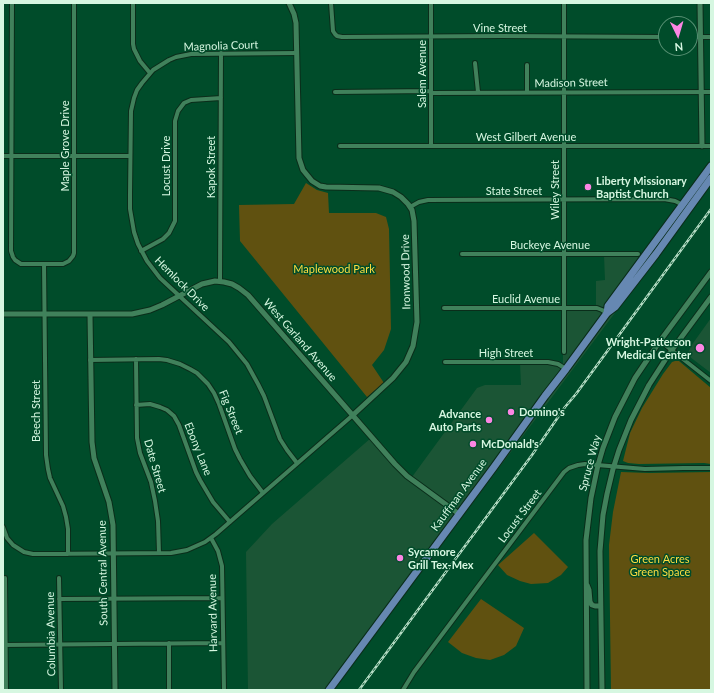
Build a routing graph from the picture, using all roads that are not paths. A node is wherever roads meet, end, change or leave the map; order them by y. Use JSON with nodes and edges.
{"nodes":[{"id":1,"x":12,"y":3,"type":"edge"},
{"id":2,"x":74,"y":3,"type":"edge"},
{"id":3,"x":133,"y":3,"type":"edge"},
{"id":4,"x":289,"y":3,"type":"edge"},
{"id":5,"x":332,"y":3,"type":"edge"},
{"id":6,"x":431,"y":3,"type":"edge"},
{"id":7,"x":564,"y":3,"type":"edge"},
{"id":8,"x":700,"y":3,"type":"edge"},
{"id":9,"x":431,"y":37,"type":"junction"},
{"id":10,"x":564,"y":37,"type":"junction"},
{"id":11,"x":658,"y":37,"type":"edge"},
{"id":12,"x":700,"y":37,"type":"junction"},
{"id":13,"x":711,"y":37,"type":"edge"},
{"id":14,"x":221,"y":53,"type":"junction"},
{"id":15,"x":297,"y":53,"type":"junction"},
{"id":16,"x":475,"y":63,"type":"dead end"},
{"id":17,"x":527,"y":65,"type":"dead end"},
{"id":18,"x":150,"y":73,"type":"junction"},
{"id":19,"x":335,"y":92,"type":"dead end"},
{"id":20,"x":431,"y":92,"type":"junction"},
{"id":21,"x":478,"y":92,"type":"junction"},
{"id":22,"x":527,"y":92,"type":"junction"},
{"id":23,"x":564,"y":92,"type":"junction"},
{"id":24,"x":700,"y":92,"type":"junction"},
{"id":25,"x":711,"y":92,"type":"edge"},
{"id":26,"x":221,"y":98,"type":"junction"},
{"id":27,"x":340,"y":146,"type":"dead end"},
{"id":28,"x":431,"y":146,"type":"junction"},
{"id":29,"x":564,"y":146,"type":"junction"},
{"id":30,"x":702,"y":146,"type":"junction"},
{"id":31,"x":711,"y":146,"type":"edge"},
{"id":32,"x":3,"y":156,"type":"edge"},
{"id":33,"x":11,"y":156,"type":"junction"},
{"id":34,"x":74,"y":156,"type":"junction"},
{"id":35,"x":130,"y":156,"type":"junction"},
{"id":36,"x":711,"y":166,"type":"edge"},
{"id":37,"x":711,"y":178,"type":"edge"},
{"id":38,"x":564,"y":200,"type":"junction"},
{"id":39,"x":686,"y":206,"type":"junction"},
{"id":40,"x":410,"y":207,"type":"junction"},
{"id":41,"x":141,"y":250,"type":"junction"},
{"id":42,"x":462,"y":254,"type":"dead end"},
{"id":43,"x":564,"y":254,"type":"junction"},
{"id":44,"x":638,"y":254,"type":"dead end"},
{"id":45,"x":44,"y":264,"type":"junction"},
{"id":46,"x":711,"y":272,"type":"edge"},
{"id":47,"x":220,"y":282,"type":"junction"},
{"id":48,"x":180,"y":296,"type":"junction"},
{"id":49,"x":711,"y":297,"type":"edge"},
{"id":50,"x":444,"y":308,"type":"dead end"},
{"id":51,"x":564,"y":308,"type":"junction"},
{"id":52,"x":607,"y":313,"type":"junction"},
{"id":53,"x":3,"y":314,"type":"edge"},
{"id":54,"x":45,"y":314,"type":"junction"},
{"id":55,"x":90,"y":314,"type":"junction"},
{"id":56,"x":660,"y":341,"type":"junction"},
{"id":57,"x":672,"y":350,"type":"junction"},
{"id":58,"x":564,"y":352,"type":"dead end"},
{"id":59,"x":136,"y":359,"type":"junction"},
{"id":60,"x":90,"y":360,"type":"junction"},
{"id":61,"x":445,"y":362,"type":"dead end"},
{"id":62,"x":566,"y":369,"type":"junction"},
{"id":63,"x":711,"y":381,"type":"edge"},
{"id":64,"x":136,"y":405,"type":"junction"},
{"id":65,"x":353,"y":415,"type":"junction"},
{"id":66,"x":297,"y":463,"type":"junction"},
{"id":67,"x":598,"y":465,"type":"junction"},
{"id":68,"x":614,"y":466,"type":"junction"},
{"id":69,"x":711,"y":468,"type":"edge"},
{"id":70,"x":263,"y":492,"type":"junction"},
{"id":71,"x":459,"y":514,"type":"junction"},
{"id":72,"x":230,"y":522,"type":"junction"},
{"id":73,"x":3,"y":527,"type":"edge"},
{"id":74,"x":211,"y":538,"type":"junction"},
{"id":75,"x":158,"y":553,"type":"junction"},
{"id":76,"x":68,"y":554,"type":"junction"},
{"id":77,"x":113,"y":554,"type":"junction"},
{"id":78,"x":5,"y":578,"type":"dead end"},
{"id":79,"x":59,"y":578,"type":"dead end"},
{"id":80,"x":586,"y":582,"type":"junction"},
{"id":81,"x":222,"y":598,"type":"junction"},
{"id":82,"x":59,"y":599,"type":"junction"},
{"id":83,"x":114,"y":599,"type":"junction"},
{"id":84,"x":600,"y":606,"type":"junction"},
{"id":85,"x":168,"y":643,"type":"junction"},
{"id":86,"x":223,"y":643,"type":"junction"},
{"id":87,"x":60,"y":644,"type":"junction"},
{"id":88,"x":114,"y":644,"type":"junction"},
{"id":89,"x":4,"y":645,"type":"edge"},
{"id":90,"x":6,"y":690,"type":"edge"},
{"id":91,"x":61,"y":690,"type":"edge"},
{"id":92,"x":115,"y":690,"type":"edge"},
{"id":93,"x":169,"y":690,"type":"edge"},
{"id":94,"x":224,"y":690,"type":"edge"},
{"id":95,"x":329,"y":690,"type":"edge"},
{"id":96,"x":403,"y":690,"type":"edge"},
{"id":97,"x":587,"y":690,"type":"edge"},
{"id":98,"x":602,"y":690,"type":"edge"}],
"edges":[{"from":1,"to":33,"type":"street","name":"Maple Grove Drive"},
{"from":2,"to":34,"type":"street","name":"Maple Grove Drive"},
{"from":3,"to":18,"type":"street"},
{"from":4,"to":15,"type":"street"},
{"from":5,"to":9,"type":"street","name":"Vine Street"},
{"from":6,"to":9,"type":"street","name":"Salem Avenue"},
{"from":7,"to":10,"type":"street","name":"Wiley Street"},
{"from":8,"to":12,"type":"street"},
{"from":9,"to":10,"type":"street","name":"Vine Street"},
{"from":9,"to":20,"type":"street","name":"Salem Avenue"},
{"from":10,"to":11,"type":"street","name":"Vine Street"},
{"from":10,"to":23,"type":"street","name":"Wiley Street"},
{"from":12,"to":13,"type":"street"},
{"from":12,"to":24,"type":"street"},
{"from":14,"to":15,"type":"street","name":"Magnolia Court"},
{"from":14,"to":18,"type":"street","name":"Magnolia Court"},
{"from":14,"to":26,"type":"street","name":"Kapok Street"},
{"from":15,"to":40,"type":"street"},
{"from":16,"to":21,"type":"street"},
{"from":17,"to":22,"type":"street"},
{"from":18,"to":35,"type":"street","name":"Hemlock Drive"},
{"from":19,"to":20,"type":"street","name":"Madison Street"},
{"from":20,"to":21,"type":"street","name":"Madison Street"},
{"from":20,"to":28,"type":"street","name":"Salem Avenue"},
{"from":21,"to":22,"type":"street","name":"Madison Street"},
{"from":22,"to":23,"type":"street","name":"Madison Street"},
{"from":23,"to":24,"type":"street","name":"Madison Street"},
{"from":23,"to":29,"type":"street","name":"Wiley Street"},
{"from":24,"to":25,"type":"street","name":"Madison Street"},
{"from":24,"to":30,"type":"street"},
{"from":26,"to":41,"type":"street","name":"Locust Drive"},
{"from":26,"to":47,"type":"street","name":"Kapok Street"},
{"from":27,"to":28,"type":"street","name":"West Gilbert Avenue"},
{"from":28,"to":29,"type":"street","name":"West Gilbert Avenue"},
{"from":29,"to":30,"type":"street","name":"West Gilbert Avenue"},
{"from":29,"to":38,"type":"street","name":"Wiley Street"},
{"from":30,"to":31,"type":"street","name":"West Gilbert Avenue"},
{"from":32,"to":33,"type":"street"},
{"from":33,"to":34,"type":"street"},
{"from":33,"to":45,"type":"street","name":"Maple Grove Drive"},
{"from":34,"to":35,"type":"street"},
{"from":34,"to":45,"type":"street","name":"Maple Grove Drive"},
{"from":35,"to":41,"type":"street","name":"Hemlock Drive"},
{"from":36,"to":39,"type":"main road","name":"Kauffman Avenue"},
{"from":37,"to":39,"type":"main road","name":"Kauffman Avenue"},
{"from":38,"to":39,"type":"street","name":"State Street"},
{"from":38,"to":40,"type":"street","name":"State Street"},
{"from":38,"to":43,"type":"street","name":"Wiley Street"},
{"from":39,"to":52,"type":"main road","name":"Kauffman Avenue"},
{"from":40,"to":65,"type":"street","name":"Ironwood Drive"},
{"from":41,"to":48,"type":"street","name":"Hemlock Drive"},
{"from":42,"to":43,"type":"street","name":"Buckeye Avenue"},
{"from":43,"to":44,"type":"street","name":"Buckeye Avenue"},
{"from":43,"to":51,"type":"street","name":"Wiley Street"},
{"from":45,"to":54,"type":"street","name":"Beech Street"},
{"from":46,"to":56,"type":"street","name":"Spruce Way"},
{"from":47,"to":48,"type":"street","name":"West Garland Avenue"},
{"from":47,"to":65,"type":"street","name":"West Garland Avenue"},
{"from":48,"to":55,"type":"street","name":"West Garland Avenue"},
{"from":48,"to":66,"type":"street","name":"Hemlock Drive"},
{"from":49,"to":57,"type":"street"},
{"from":50,"to":51,"type":"street","name":"Euclid Avenue"},
{"from":51,"to":52,"type":"street","name":"Euclid Avenue"},
{"from":51,"to":58,"type":"street","name":"Wiley Street"},
{"from":52,"to":62,"type":"main road","name":"Kauffman Avenue"},
{"from":53,"to":54,"type":"street","name":"West Garland Avenue"},
{"from":54,"to":55,"type":"street","name":"West Garland Avenue"},
{"from":54,"to":76,"type":"street","name":"Beech Street"},
{"from":55,"to":60,"type":"street","name":"South Central Avenue"},
{"from":56,"to":57,"type":"street"},
{"from":56,"to":67,"type":"street","name":"Spruce Way"},
{"from":57,"to":63,"type":"street"},
{"from":57,"to":68,"type":"street"},
{"from":59,"to":60,"type":"street","name":"Fig Street"},
{"from":59,"to":64,"type":"street","name":"Date Street"},
{"from":59,"to":70,"type":"street","name":"Fig Street"},
{"from":60,"to":77,"type":"street","name":"South Central Avenue"},
{"from":61,"to":62,"type":"street","name":"High Street"},
{"from":62,"to":71,"type":"main road","name":"Kauffman Avenue"},
{"from":64,"to":72,"type":"street","name":"Ebony Lane"},
{"from":64,"to":75,"type":"street","name":"Date Street"},
{"from":65,"to":66,"type":"street","name":"Ironwood Drive"},
{"from":65,"to":71,"type":"street","name":"West Garland Avenue"},
{"from":66,"to":70,"type":"street","name":"Ironwood Drive"},
{"from":67,"to":68,"type":"street","name":"Locust Street"},
{"from":67,"to":80,"type":"street","name":"Spruce Way"},
{"from":67,"to":96,"type":"street","name":"Locust Street"},
{"from":68,"to":69,"type":"street","name":"Locust Street"},
{"from":68,"to":84,"type":"street"},
{"from":70,"to":72,"type":"street","name":"Ironwood Drive"},
{"from":71,"to":95,"type":"main road","name":"Kauffman Avenue"},
{"from":72,"to":74,"type":"street","name":"Ironwood Drive"},
{"from":73,"to":76,"type":"street","name":"Ironwood Drive"},
{"from":74,"to":75,"type":"street","name":"Ironwood Drive"},
{"from":74,"to":81,"type":"street","name":"Harvard Avenue"},
{"from":75,"to":77,"type":"street","name":"Ironwood Drive"},
{"from":76,"to":77,"type":"street","name":"Ironwood Drive"},
{"from":77,"to":83,"type":"street","name":"South Central Avenue"},
{"from":78,"to":89,"type":"street"},
{"from":79,"to":82,"type":"street","name":"Columbia Avenue"},
{"from":80,"to":84,"type":"street"},
{"from":80,"to":97,"type":"street","name":"Spruce Way"},
{"from":81,"to":83,"type":"street"},
{"from":81,"to":86,"type":"street","name":"Harvard Avenue"},
{"from":82,"to":83,"type":"street"},
{"from":82,"to":87,"type":"street","name":"Columbia Avenue"},
{"from":83,"to":88,"type":"street","name":"South Central Avenue"},
{"from":84,"to":98,"type":"street"},
{"from":85,"to":86,"type":"street"},
{"from":85,"to":88,"type":"street"},
{"from":85,"to":93,"type":"street"},
{"from":86,"to":94,"type":"street","name":"Harvard Avenue"},
{"from":87,"to":88,"type":"street"},
{"from":87,"to":89,"type":"street"},
{"from":87,"to":91,"type":"street","name":"Columbia Avenue"},
{"from":88,"to":92,"type":"street","name":"South Central Avenue"},
{"from":89,"to":90,"type":"street"}]}
